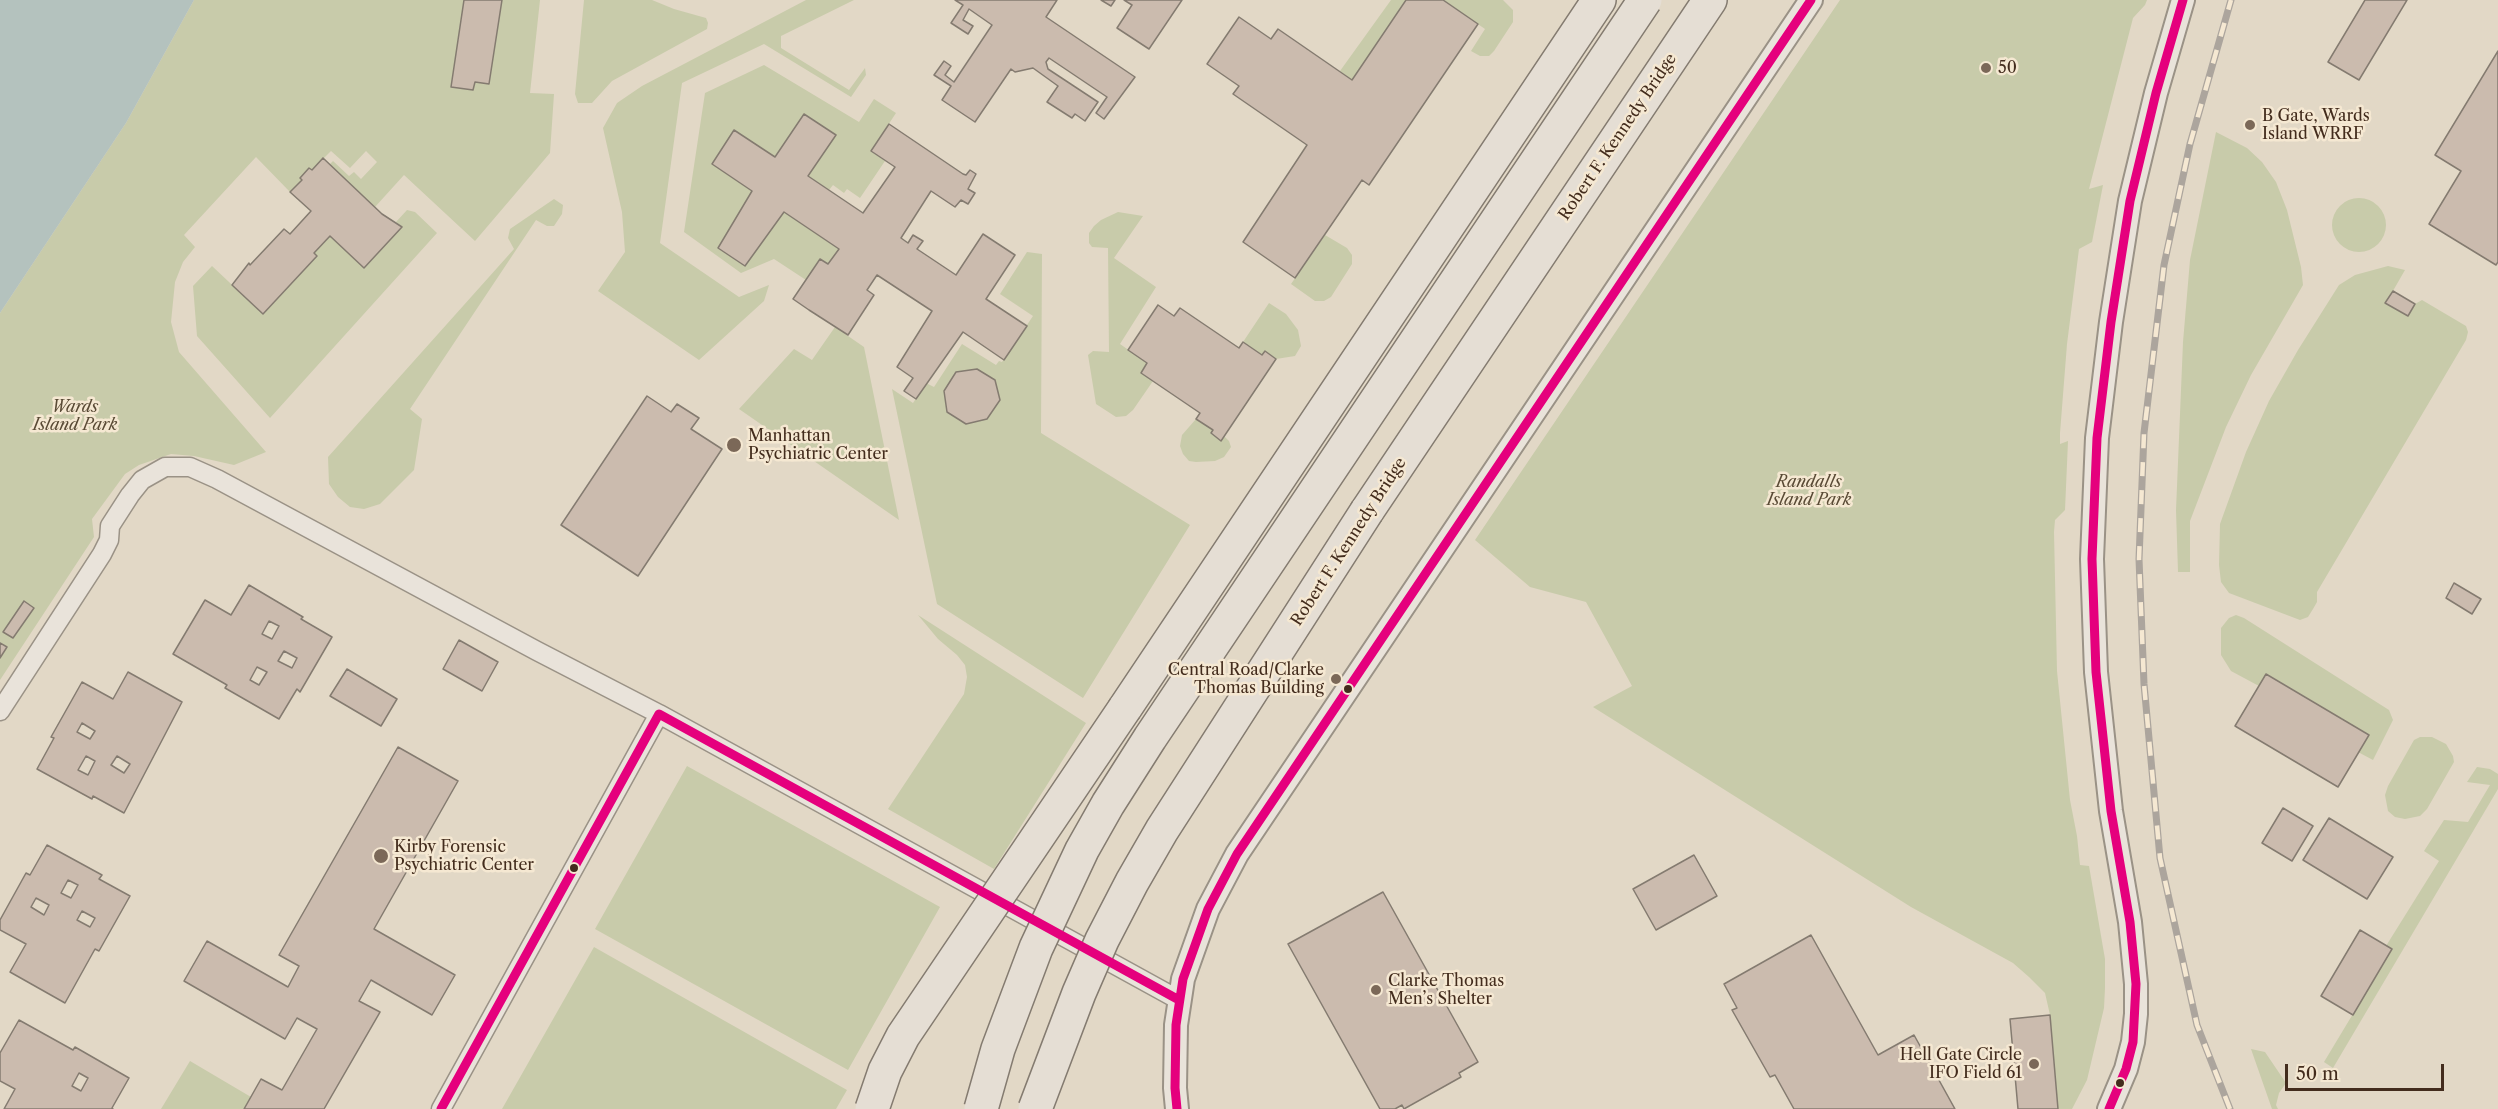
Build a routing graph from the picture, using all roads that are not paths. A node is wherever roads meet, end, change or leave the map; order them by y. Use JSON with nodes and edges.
{"nodes":[{"id":1,"x":1599,"y":0,"type":"edge"},
{"id":2,"x":1645,"y":0,"type":"edge"},
{"id":3,"x":1710,"y":0,"type":"edge"},
{"id":4,"x":1810,"y":0,"type":"edge"},
{"id":5,"x":2183,"y":0,"type":"edge"},
{"id":6,"x":0,"y":711,"type":"edge"},
{"id":7,"x":659,"y":714,"type":"junction"},
{"id":8,"x":1179,"y":1000,"type":"junction"},
{"id":9,"x":441,"y":1109,"type":"edge"},
{"id":10,"x":872,"y":1109,"type":"edge"},
{"id":11,"x":981,"y":1109,"type":"edge"},
{"id":12,"x":1035,"y":1109,"type":"edge"},
{"id":13,"x":1177,"y":1109,"type":"edge"},
{"id":14,"x":2109,"y":1109,"type":"edge"}],
"edges":[{"from":1,"to":10,"type":"highway","bridge":true},
{"from":2,"to":11,"type":"highway","bridge":true},
{"from":3,"to":12,"type":"highway","name":"Robert F. Kennedy Bridge","bridge":true},
{"from":4,"to":8,"type":"street"},
{"from":5,"to":14,"type":"street"},
{"from":6,"to":7,"type":"street"},
{"from":7,"to":8,"type":"street"},
{"from":7,"to":9,"type":"street"},
{"from":8,"to":13,"type":"street"}]}
